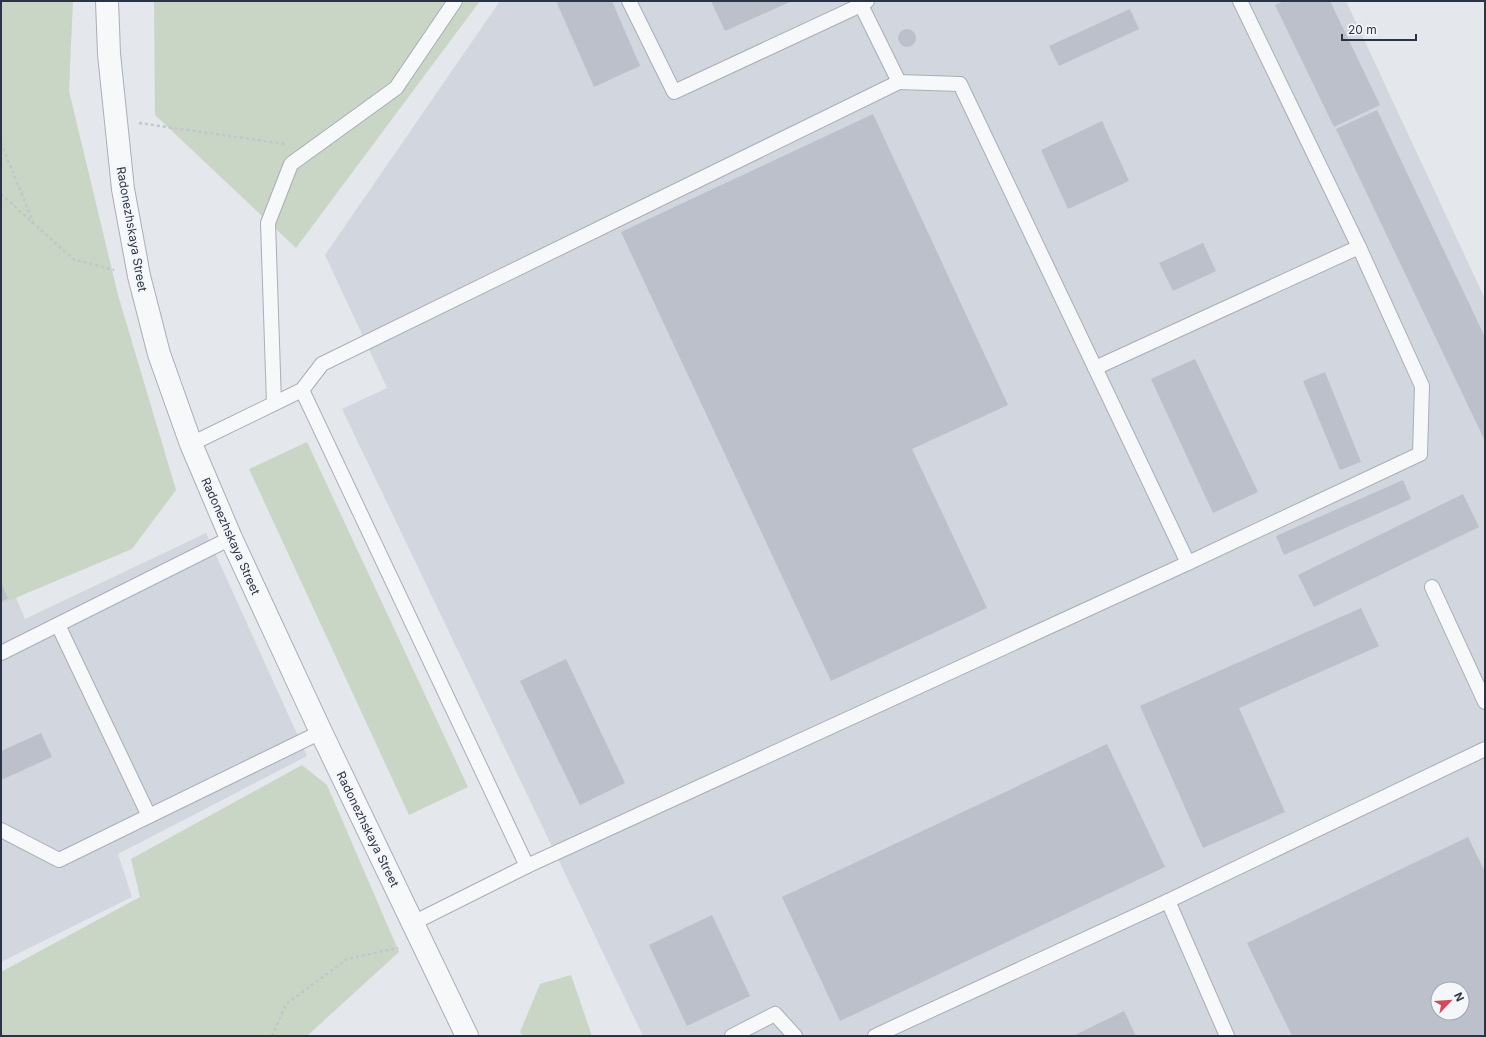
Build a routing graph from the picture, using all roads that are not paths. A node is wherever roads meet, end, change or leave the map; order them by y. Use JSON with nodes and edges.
{"nodes":[{"id":1,"x":107,"y":1,"type":"edge"},
{"id":2,"x":455,"y":1,"type":"edge"},
{"id":3,"x":629,"y":1,"type":"edge"},
{"id":4,"x":1240,"y":1,"type":"edge"},
{"id":5,"x":864,"y":3,"type":"edge"},
{"id":6,"x":899,"y":82,"type":"junction"},
{"id":7,"x":1359,"y":247,"type":"junction"},
{"id":8,"x":1095,"y":368,"type":"junction"},
{"id":9,"x":302,"y":390,"type":"junction"},
{"id":10,"x":274,"y":403,"type":"junction"},
{"id":11,"x":191,"y":444,"type":"junction"},
{"id":12,"x":231,"y":538,"type":"junction"},
{"id":13,"x":1188,"y":563,"type":"junction"},
{"id":14,"x":1432,"y":587,"type":"dead end"},
{"id":15,"x":58,"y":625,"type":"junction"},
{"id":16,"x":1,"y":653,"type":"edge"},
{"id":17,"x":1485,"y":702,"type":"edge"},
{"id":18,"x":321,"y":732,"type":"junction"},
{"id":19,"x":1485,"y":749,"type":"edge"},
{"id":20,"x":149,"y":816,"type":"junction"},
{"id":21,"x":1,"y":830,"type":"edge"},
{"id":22,"x":527,"y":866,"type":"junction"},
{"id":23,"x":1168,"y":901,"type":"junction"},
{"id":24,"x":413,"y":923,"type":"junction"},
{"id":25,"x":467,"y":1036,"type":"edge"},
{"id":26,"x":732,"y":1036,"type":"edge"},
{"id":27,"x":795,"y":1036,"type":"edge"},
{"id":28,"x":875,"y":1036,"type":"edge"},
{"id":29,"x":1227,"y":1036,"type":"edge"}],
"edges":[{"from":1,"to":11,"type":"street","name":"Radonezhskaya Street"},
{"from":2,"to":10,"type":"lane"},
{"from":3,"to":5,"type":"lane"},
{"from":4,"to":7,"type":"lane"},
{"from":5,"to":6,"type":"lane"},
{"from":6,"to":8,"type":"lane"},
{"from":6,"to":9,"type":"lane"},
{"from":7,"to":8,"type":"lane"},
{"from":7,"to":13,"type":"lane"},
{"from":8,"to":13,"type":"lane"},
{"from":9,"to":10,"type":"lane"},
{"from":9,"to":22,"type":"lane"},
{"from":10,"to":11,"type":"lane"},
{"from":11,"to":12,"type":"street","name":"Radonezhskaya Street"},
{"from":12,"to":15,"type":"lane"},
{"from":12,"to":18,"type":"street","name":"Radonezhskaya Street"},
{"from":13,"to":22,"type":"lane"},
{"from":14,"to":17,"type":"lane"},
{"from":15,"to":16,"type":"lane"},
{"from":15,"to":20,"type":"lane"},
{"from":18,"to":20,"type":"lane"},
{"from":18,"to":24,"type":"street","name":"Radonezhskaya Street"},
{"from":19,"to":23,"type":"lane"},
{"from":20,"to":21,"type":"lane"},
{"from":22,"to":24,"type":"lane"},
{"from":23,"to":28,"type":"lane"},
{"from":23,"to":29,"type":"lane"},
{"from":24,"to":25,"type":"street","name":"Radonezhskaya Street"},
{"from":26,"to":27,"type":"lane"}]}
